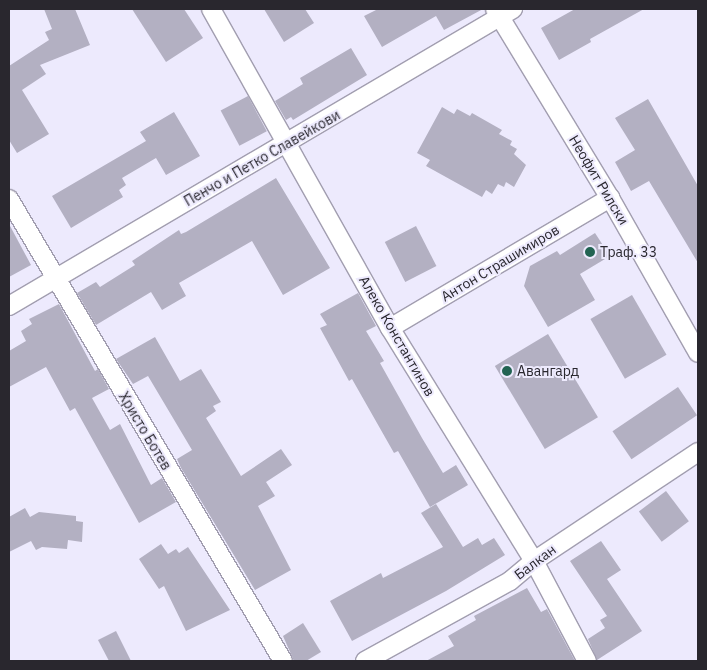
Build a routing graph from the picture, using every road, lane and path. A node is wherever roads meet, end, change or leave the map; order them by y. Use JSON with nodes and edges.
{"nodes":[{"id":1,"x":211,"y":9,"type":"edge"},
{"id":2,"x":503,"y":11,"type":"edge"},
{"id":3,"x":289,"y":143,"type":"junction"},
{"id":4,"x":610,"y":198,"type":"junction"},
{"id":5,"x":9,"y":199,"type":"edge"},
{"id":6,"x":55,"y":279,"type":"junction"},
{"id":7,"x":9,"y":306,"type":"edge"},
{"id":8,"x":390,"y":328,"type":"junction"},
{"id":9,"x":698,"y":353,"type":"edge"},
{"id":10,"x":698,"y":452,"type":"edge"},
{"id":11,"x":534,"y":561,"type":"junction"},
{"id":12,"x":283,"y":661,"type":"edge"},
{"id":13,"x":365,"y":661,"type":"edge"},
{"id":14,"x":587,"y":661,"type":"edge"}],
"edges":[{"from":1,"to":3,"type":"street","name":"Алеко Константинов"},
{"from":2,"to":3,"type":"street","name":"Пенчо и Петко Славейкови"},
{"from":2,"to":4,"type":"street","name":"Неофит Рилски"},
{"from":3,"to":6,"type":"street","name":"Пенчо и Петко Славейкови"},
{"from":3,"to":8,"type":"street","name":"Алеко Константинов"},
{"from":4,"to":8,"type":"street","name":"Антон Страшимиров"},
{"from":4,"to":9,"type":"street","name":"Неофит Рилски"},
{"from":5,"to":6,"type":"street","name":"Христо Ботев"},
{"from":6,"to":7,"type":"street","name":"Пенчо и Петко Славейкови"},
{"from":6,"to":12,"type":"street","name":"Христо Ботев"},
{"from":8,"to":11,"type":"street","name":"Алеко Константинов"},
{"from":10,"to":11,"type":"street","name":"Балкан"},
{"from":11,"to":13,"type":"street","name":"Балкан"},
{"from":11,"to":14,"type":"street","name":"Алеко Константинов"}]}
